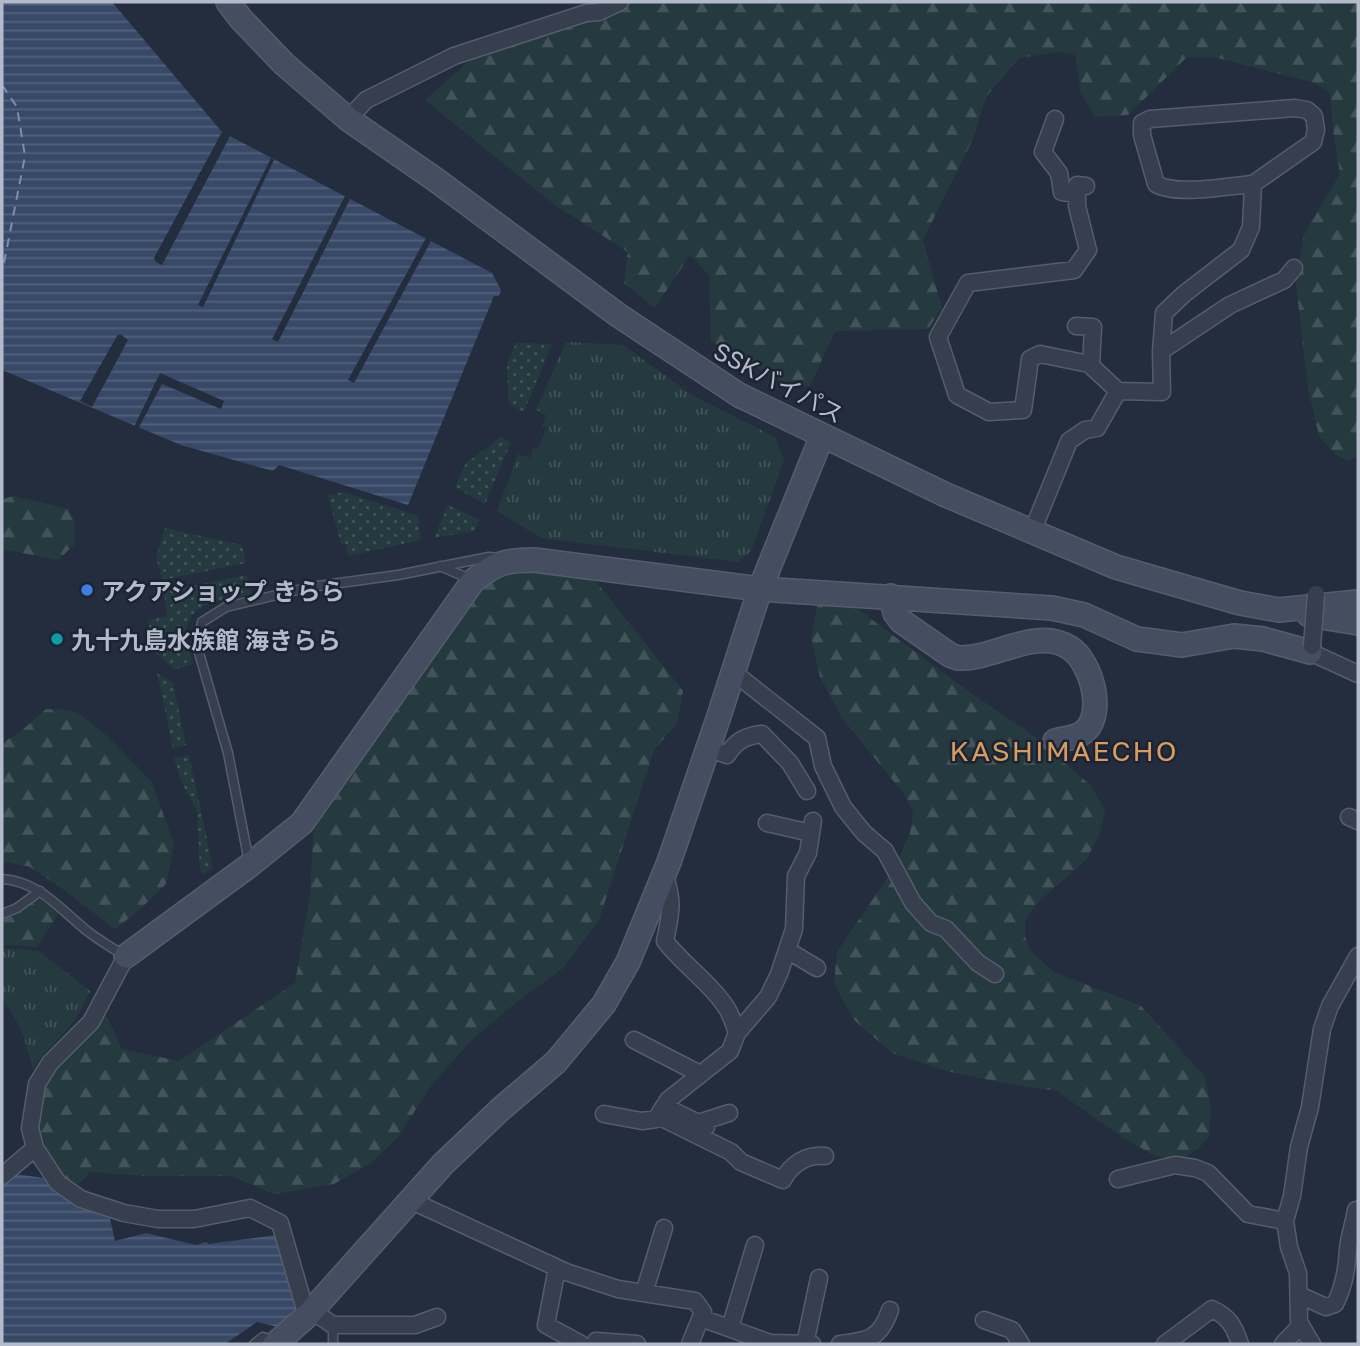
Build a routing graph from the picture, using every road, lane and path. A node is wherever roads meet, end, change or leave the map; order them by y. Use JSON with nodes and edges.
{"nodes":[{"id":1,"x":228,"y":2,"type":"edge"},
{"id":2,"x":621,"y":2,"type":"edge"},
{"id":3,"x":348,"y":119,"type":"junction"},
{"id":4,"x":1055,"y":119,"type":"dead end"},
{"id":5,"x":1253,"y":184,"type":"junction"},
{"id":6,"x":1294,"y":268,"type":"dead end"},
{"id":7,"x":1076,"y":326,"type":"dead end"},
{"id":8,"x":1161,"y":351,"type":"junction"},
{"id":9,"x":1091,"y":366,"type":"junction"},
{"id":10,"x":1118,"y":391,"type":"junction"},
{"id":11,"x":822,"y":436,"type":"junction"},
{"id":12,"x":1032,"y":531,"type":"junction"},
{"id":13,"x":509,"y":560,"type":"junction"},
{"id":14,"x":440,"y":566,"type":"junction"},
{"id":15,"x":473,"y":581,"type":"junction"},
{"id":16,"x":760,"y":589,"type":"junction"},
{"id":17,"x":1316,"y":594,"type":"dead end"},
{"id":18,"x":891,"y":596,"type":"junction"},
{"id":19,"x":1358,"y":602,"type":"edge"},
{"id":20,"x":1279,"y":610,"type":"junction"},
{"id":21,"x":1358,"y":623,"type":"edge"},
{"id":22,"x":1311,"y":649,"type":"junction"},
{"id":23,"x":733,"y":672,"type":"junction"},
{"id":24,"x":1358,"y":674,"type":"edge"},
{"id":25,"x":1055,"y":741,"type":"dead end"},
{"id":26,"x":708,"y":748,"type":"junction"},
{"id":27,"x":807,"y":791,"type":"dead end"},
{"id":28,"x":766,"y":822,"type":"dead end"},
{"id":29,"x":250,"y":865,"type":"junction"},
{"id":30,"x":664,"y":873,"type":"junction"},
{"id":31,"x":2,"y":879,"type":"edge"},
{"id":32,"x":40,"y":891,"type":"junction"},
{"id":33,"x":2,"y":915,"type":"edge"},
{"id":34,"x":787,"y":950,"type":"junction"},
{"id":35,"x":125,"y":956,"type":"junction"},
{"id":36,"x":1358,"y":956,"type":"edge"},
{"id":37,"x":817,"y":968,"type":"dead end"},
{"id":38,"x":995,"y":974,"type":"dead end"},
{"id":39,"x":737,"y":1033,"type":"junction"},
{"id":40,"x":634,"y":1040,"type":"dead end"},
{"id":41,"x":700,"y":1074,"type":"junction"},
{"id":42,"x":661,"y":1111,"type":"junction"},
{"id":43,"x":729,"y":1113,"type":"dead end"},
{"id":44,"x":604,"y":1114,"type":"dead end"},
{"id":45,"x":35,"y":1148,"type":"junction"},
{"id":46,"x":825,"y":1156,"type":"dead end"},
{"id":47,"x":2,"y":1176,"type":"edge"},
{"id":48,"x":1118,"y":1179,"type":"dead end"},
{"id":49,"x":412,"y":1201,"type":"junction"},
{"id":50,"x":1358,"y":1210,"type":"edge"},
{"id":51,"x":1284,"y":1221,"type":"junction"},
{"id":52,"x":664,"y":1228,"type":"dead end"},
{"id":53,"x":755,"y":1245,"type":"dead end"},
{"id":54,"x":557,"y":1268,"type":"junction"},
{"id":55,"x":820,"y":1278,"type":"dead end"},
{"id":56,"x":643,"y":1293,"type":"junction"},
{"id":57,"x":1299,"y":1295,"type":"junction"},
{"id":58,"x":890,"y":1310,"type":"dead end"},
{"id":59,"x":310,"y":1314,"type":"junction"},
{"id":60,"x":701,"y":1318,"type":"junction"},
{"id":61,"x":984,"y":1320,"type":"dead end"},
{"id":62,"x":333,"y":1325,"type":"junction"},
{"id":63,"x":430,"y":1325,"type":"dead end"},
{"id":64,"x":1301,"y":1325,"type":"junction"},
{"id":65,"x":730,"y":1328,"type":"junction"},
{"id":66,"x":276,"y":1343,"type":"edge"},
{"id":67,"x":805,"y":1343,"type":"edge"},
{"id":68,"x":254,"y":1344,"type":"edge"},
{"id":69,"x":333,"y":1344,"type":"edge"},
{"id":70,"x":581,"y":1344,"type":"edge"},
{"id":71,"x":594,"y":1344,"type":"edge"},
{"id":72,"x":637,"y":1344,"type":"edge"},
{"id":73,"x":690,"y":1344,"type":"edge"},
{"id":74,"x":812,"y":1344,"type":"edge"},
{"id":75,"x":840,"y":1344,"type":"edge"},
{"id":76,"x":1021,"y":1344,"type":"edge"},
{"id":77,"x":1165,"y":1344,"type":"edge"},
{"id":78,"x":1240,"y":1344,"type":"edge"},
{"id":79,"x":1283,"y":1344,"type":"edge"},
{"id":80,"x":1312,"y":1344,"type":"edge"}],
"edges":[{"from":1,"to":3,"type":"street","name":"SSKバイパス"},
{"from":2,"to":3,"type":"street"},
{"from":3,"to":11,"type":"street","name":"SSKバイパス"},
{"from":4,"to":9,"type":"street"},
{"from":5,"to":5,"type":"street"},
{"from":5,"to":8,"type":"street"},
{"from":6,"to":8,"type":"street"},
{"from":7,"to":9,"type":"street"},
{"from":8,"to":10,"type":"street"},
{"from":9,"to":10,"type":"street"},
{"from":10,"to":12,"type":"street"},
{"from":11,"to":12,"type":"street","name":"SSKバイパス"},
{"from":11,"to":16,"type":"street"},
{"from":12,"to":20,"type":"street","name":"SSKバイパス"},
{"from":13,"to":14,"type":"lane"},
{"from":13,"to":15,"type":"street"},
{"from":13,"to":16,"type":"street"},
{"from":14,"to":15,"type":"lane"},
{"from":14,"to":29,"type":"lane"},
{"from":15,"to":29,"type":"street"},
{"from":16,"to":18,"type":"street"},
{"from":16,"to":23,"type":"street"},
{"from":17,"to":22,"type":"street","bridge":true},
{"from":18,"to":22,"type":"street"},
{"from":18,"to":25,"type":"street"},
{"from":19,"to":20,"type":"street","name":"SSKバイパス"},
{"from":20,"to":21,"type":"street"},
{"from":22,"to":24,"type":"street"},
{"from":23,"to":26,"type":"street"},
{"from":23,"to":38,"type":"street"},
{"from":26,"to":27,"type":"street"},
{"from":26,"to":30,"type":"street"},
{"from":28,"to":34,"type":"street"},
{"from":29,"to":35,"type":"street"},
{"from":30,"to":39,"type":"street"},
{"from":30,"to":49,"type":"street"},
{"from":31,"to":32,"type":"lane"},
{"from":32,"to":33,"type":"lane"},
{"from":32,"to":35,"type":"lane"},
{"from":34,"to":37,"type":"street"},
{"from":34,"to":39,"type":"street"},
{"from":35,"to":45,"type":"street"},
{"from":36,"to":51,"type":"street"},
{"from":39,"to":41,"type":"street"},
{"from":40,"to":41,"type":"street"},
{"from":41,"to":42,"type":"street"},
{"from":42,"to":43,"type":"street"},
{"from":42,"to":44,"type":"street"},
{"from":42,"to":46,"type":"street"},
{"from":45,"to":47,"type":"street"},
{"from":45,"to":59,"type":"street"},
{"from":48,"to":51,"type":"street"},
{"from":49,"to":54,"type":"street"},
{"from":49,"to":59,"type":"street"},
{"from":50,"to":57,"type":"street"},
{"from":51,"to":57,"type":"street"},
{"from":52,"to":56,"type":"street"},
{"from":53,"to":65,"type":"street"},
{"from":54,"to":56,"type":"street"},
{"from":54,"to":70,"type":"street"},
{"from":55,"to":67,"type":"street"},
{"from":56,"to":60,"type":"street"},
{"from":57,"to":64,"type":"street"},
{"from":58,"to":75,"type":"street"},
{"from":59,"to":62,"type":"street"},
{"from":59,"to":66,"type":"street"},
{"from":60,"to":65,"type":"street"},
{"from":60,"to":73,"type":"street"},
{"from":61,"to":76,"type":"street"},
{"from":62,"to":63,"type":"street"},
{"from":62,"to":69,"type":"lane"},
{"from":64,"to":79,"type":"street"},
{"from":64,"to":80,"type":"street"},
{"from":65,"to":67,"type":"street"},
{"from":66,"to":68,"type":"lane"},
{"from":67,"to":74,"type":"street"},
{"from":71,"to":72,"type":"street"},
{"from":77,"to":78,"type":"street"}]}
